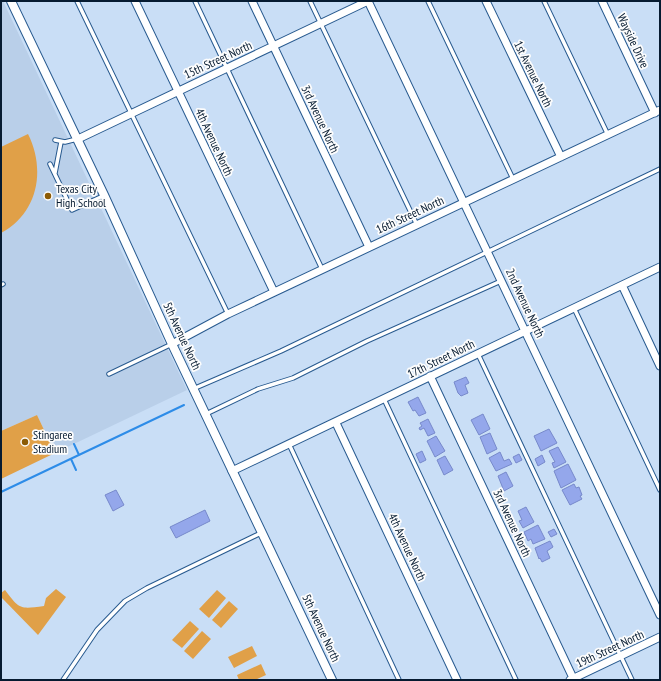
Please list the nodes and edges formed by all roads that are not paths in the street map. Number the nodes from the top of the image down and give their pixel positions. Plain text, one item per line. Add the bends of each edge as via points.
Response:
1 (11, 1) edge
2 (77, 1) edge
3 (135, 1) edge
4 (194, 1) edge
5 (252, 1) edge
6 (310, 1) edge
7 (368, 1) edge
8 (428, 1) edge
9 (486, 1) edge
10 (544, 1) edge
11 (602, 1) edge
12 (321, 23) junction
13 (273, 46) junction
14 (226, 68) junction
15 (178, 91) junction
16 (657, 112) edge
17 (131, 113) junction
18 (608, 135) junction
19 (78, 139) junction
20 (55, 140) dead end
21 (61, 142) junction
22 (561, 157) junction
23 (50, 164) dead end
24 (660, 169) edge
25 (55, 174) junction
26 (513, 179) junction
27 (104, 195) junction
28 (465, 202) junction
29 (417, 225) junction
30 (369, 247) junction
31 (488, 250) junction
32 (660, 267) edge
33 (322, 269) junction
34 (502, 281) junction
35 (622, 285) junction
36 (274, 292) junction
37 (574, 308) junction
38 (228, 314) junction
39 (526, 330) junction
40 (172, 344) junction
41 (478, 353) junction
42 (660, 366) edge
43 (109, 374) dead end
44 (430, 376) junction
45 (193, 389) junction
46 (384, 399) junction
47 (206, 415) junction
48 (336, 422) junction
49 (289, 443) junction
50 (232, 471) junction
51 (660, 490) edge
52 (261, 533) junction
53 (660, 615) edge
54 (660, 637) edge
55 (621, 656) junction
56 (572, 679) edge
57 (63, 680) edge
58 (332, 680) edge
59 (399, 680) edge
60 (457, 680) edge
61 (516, 680) edge
62 (632, 680) edge

1 - 19 street, 5th Avenue North
2 - 17 lane
3 - 15 street, 4th Avenue North
4 - 14 lane
5 - 13 street, 3rd Avenue North
6 - 12 lane
7 - 12 street, 15th Street North
7 - 28 street, 2nd Avenue North
8 - 26 lane
9 - 22 street, 1st Avenue North
10 - 18 lane
11 - 16 street, Wayside Drive
12 - 13 street, 15th Street North
12 - 29 lane
13 - 14 street, 15th Street North
13 - 30 street, 3rd Avenue North
14 - 15 street, 15th Street North
14 - 33 lane
15 - 17 street, 15th Street North
15 - 36 street, 4th Avenue North
16 - 18 street, 16th Street North
17 - 19 street, 15th Street North
17 - 38 lane
18 - 22 street, 16th Street North
19 - 21 lane
19 - 27 street, 5th Avenue North
20 - 21 lane
21 - 25 lane
22 - 26 street, 16th Street North
23 - 25 lane
24 - 31 lane
25 - 27 lane via 72,210
26 - 28 street, 16th Street North
27 - 40 street, 5th Avenue North
28 - 29 street, 16th Street North
28 - 31 street, 2nd Avenue North
29 - 30 street, 16th Street North
30 - 33 street, 16th Street North
31 - 34 street, 2nd Avenue North
31 - 45 lane via 281,351
32 - 35 street, 17th Street North
33 - 36 street, 16th Street North
34 - 39 street, 2nd Avenue North
34 - 47 lane via 367,341 293,378 258,389
35 - 37 street, 17th Street North
35 - 42 street
36 - 38 street, 16th Street North
37 - 39 street, 17th Street North
37 - 51 lane
38 - 40 street, 16th Street North
39 - 41 street, 17th Street North
39 - 53 street, 2nd Avenue North
40 - 43 lane
40 - 45 street, 5th Avenue North
41 - 44 street, 17th Street North
41 - 55 lane
44 - 46 street, 17th Street North
44 - 56 street, 3rd Avenue North
45 - 47 street, 5th Avenue North
46 - 48 street, 17th Street North
46 - 61 lane
47 - 50 street, 5th Avenue North
48 - 49 street, 17th Street North
48 - 60 street, 4th Avenue North
49 - 50 street, 17th Street North
49 - 59 lane
50 - 52 street, 5th Avenue North
52 - 57 lane via 147,588 126,602 97,630
52 - 58 street, 5th Avenue North
54 - 55 street, 19th Street North
55 - 56 street, 19th Street North
55 - 62 lane

